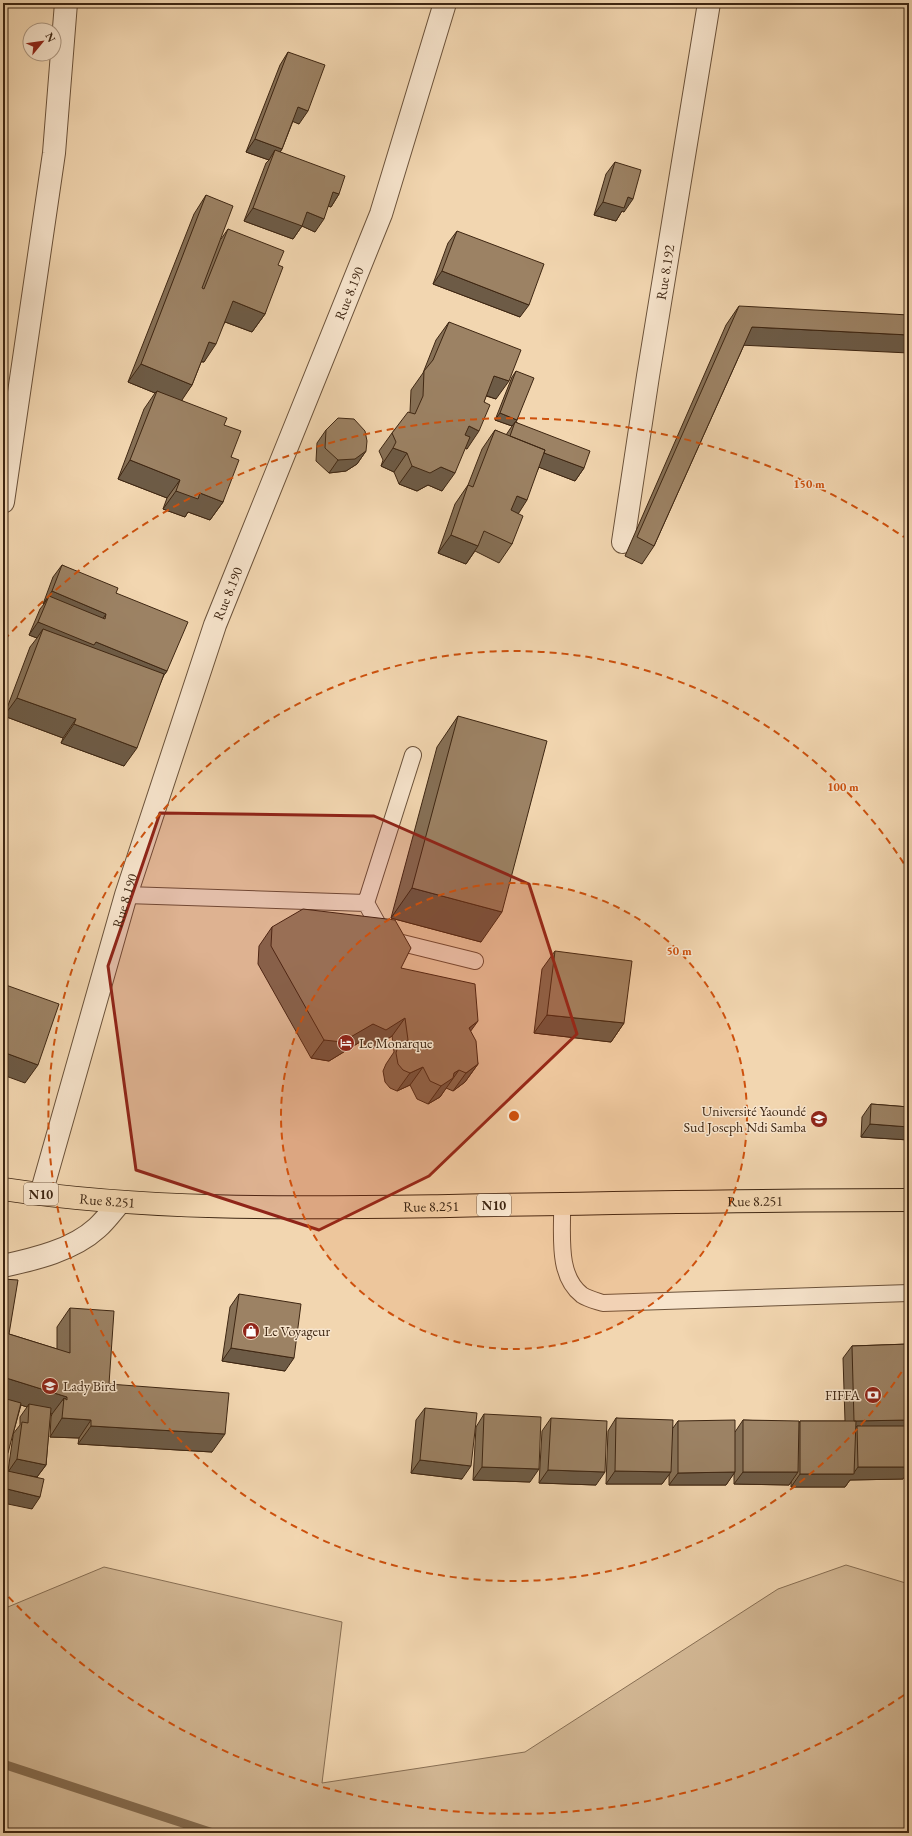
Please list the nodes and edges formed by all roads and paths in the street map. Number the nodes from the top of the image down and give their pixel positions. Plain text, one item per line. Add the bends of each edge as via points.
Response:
1 (66, 3) edge
2 (446, 3) edge
3 (709, 3) edge
4 (3, 502) edge
5 (623, 542) dead end
6 (412, 755) dead end
7 (126, 895) junction
8 (366, 903) junction
9 (475, 961) dead end
10 (3, 1189) edge
11 (41, 1194) junction
12 (909, 1200) edge
13 (120, 1202) junction
14 (562, 1204) junction
15 (3, 1266) edge
16 (909, 1294) edge

1 - 4 street via 54,153
2 - 7 street, Rue 8.190 via 381,214 215,625
3 - 5 street, Rue 8.192
6 - 8 lane
7 - 8 lane
7 - 11 street, Rue 8.190
8 - 9 lane via 386,939
10 - 11 highway, Rue 8.251 / N10
11 - 13 highway, Rue 8.251 / N10
12 - 14 highway, Rue 8.251 / N10
13 - 14 highway, Rue 8.251 / N10 via 213,1206 355,1207
13 - 15 street via 98,1227 81,1240 31,1260
14 - 16 lane via 564,1267 571,1283 583,1296 603,1303

